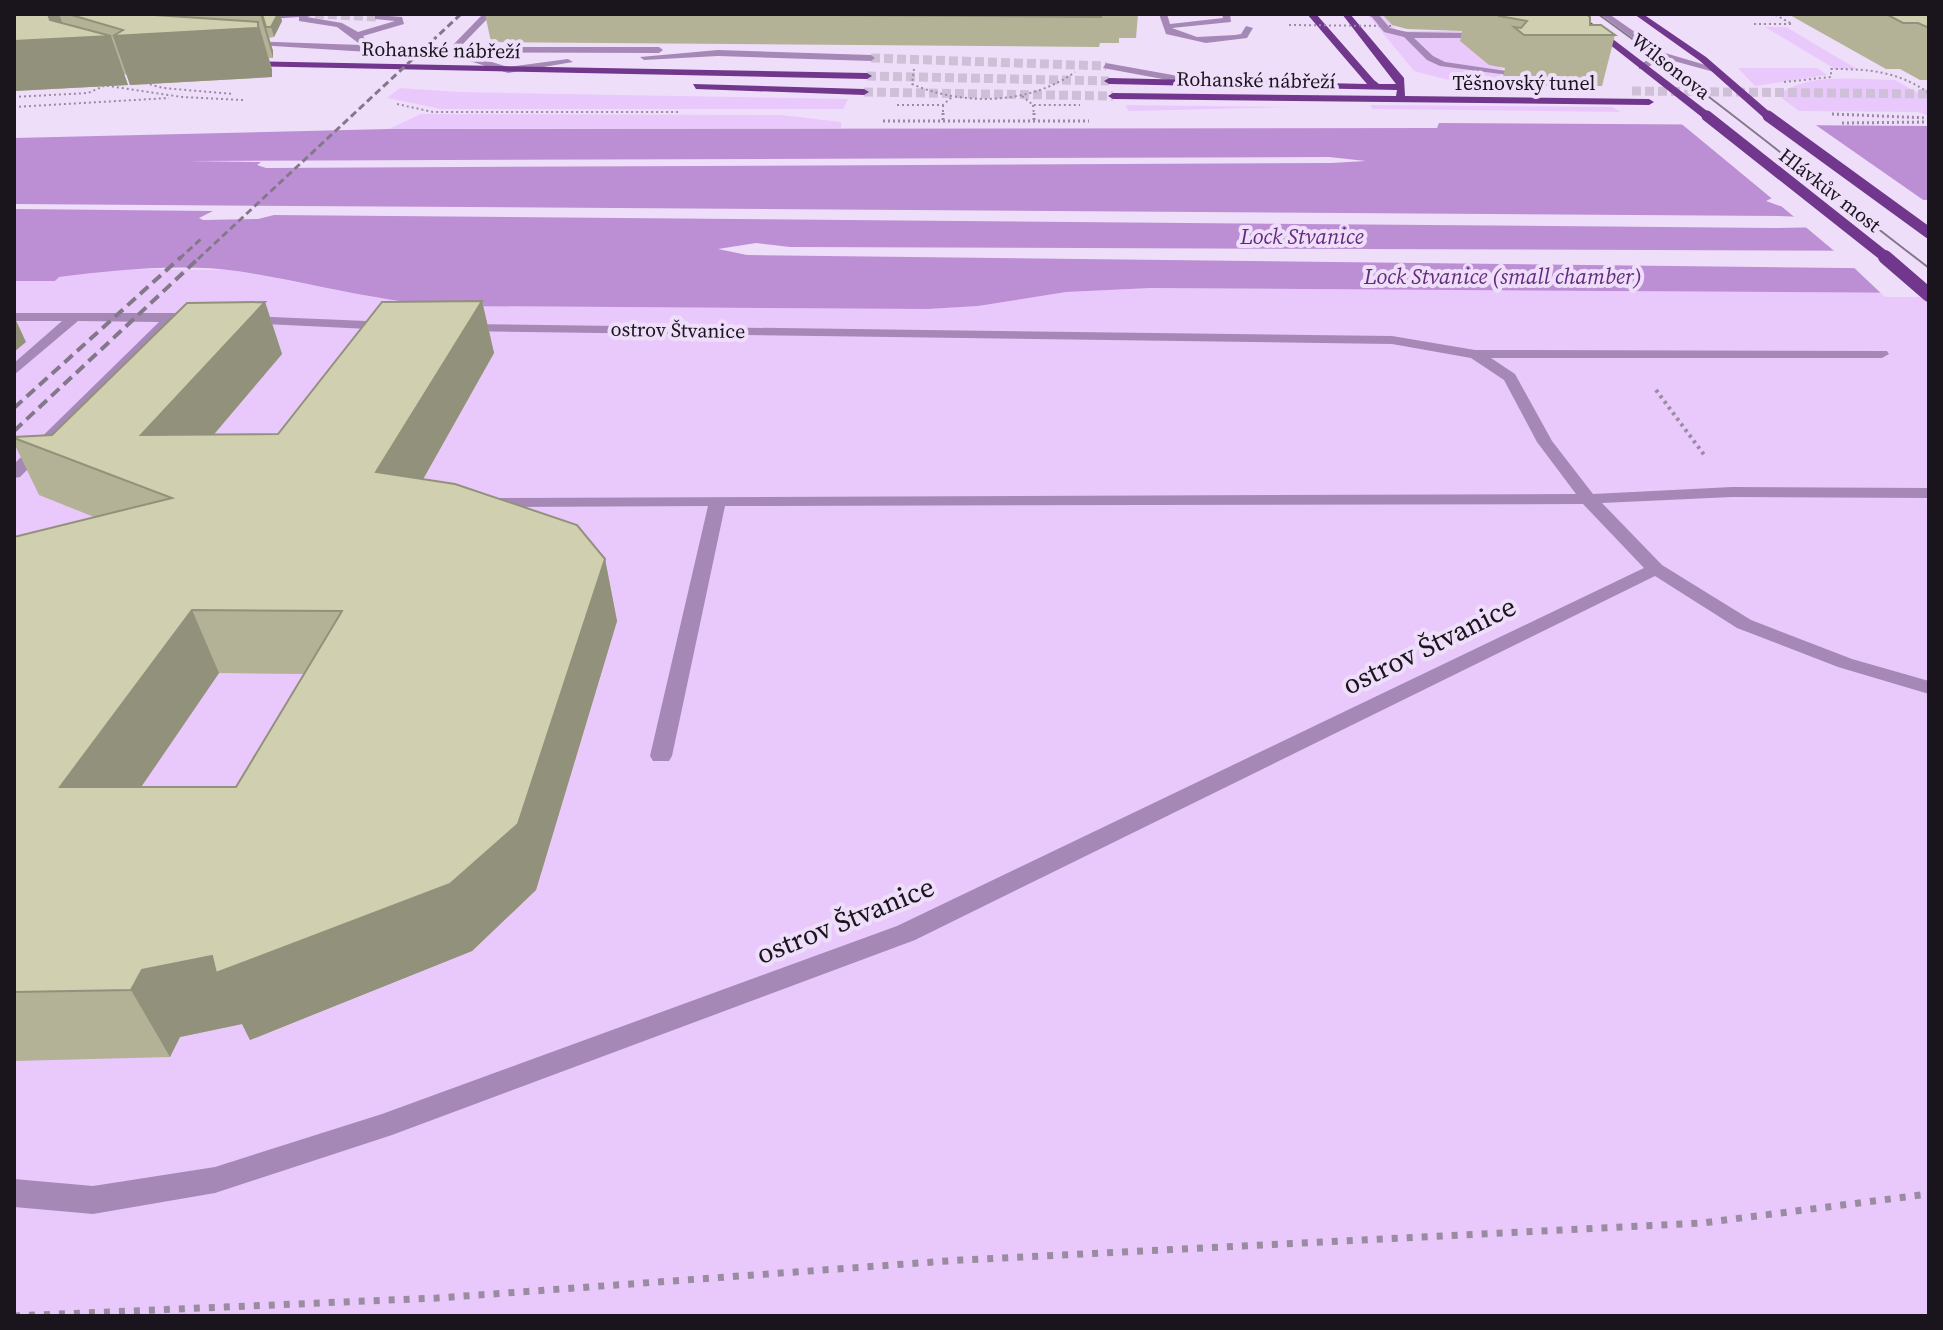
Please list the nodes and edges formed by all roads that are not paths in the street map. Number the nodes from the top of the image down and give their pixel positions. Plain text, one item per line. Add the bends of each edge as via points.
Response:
1 (315, 14) edge
2 (488, 14) edge
3 (1163, 14) edge
4 (1226, 14) edge
5 (1311, 14) edge
6 (1346, 14) edge
7 (1369, 14) edge
8 (1575, 14) edge
9 (1604, 14) edge
10 (1638, 14) edge
11 (266, 17) junction
12 (378, 17) dead end
13 (253, 20) junction
14 (1167, 27) junction
15 (1249, 28) dead end
16 (243, 30) edge
17 (1598, 32) junction
18 (357, 35) junction
19 (1407, 35) junction
20 (1465, 35) dead end
21 (235, 43) dead end
22 (1601, 46) dead end
23 (1342, 47) junction
24 (368, 49) junction
25 (453, 50) junction
26 (659, 50) dead end
27 (1662, 55) junction
28 (871, 58) tunnel mouth
29 (1337, 59) dead end
30 (224, 62) edge
31 (1106, 66) tunnel mouth
32 (1642, 67) junction
33 (1714, 69) junction
34 (508, 70) junction
35 (1508, 72) edge
36 (1328, 74) dead end
37 (867, 76) tunnel mouth
38 (1109, 81) tunnel mouth
39 (1195, 82) junction
40 (1304, 83) junction
41 (676, 86) dead end
42 (1375, 86) junction
43 (1402, 87) junction
44 (1632, 91) tunnel mouth
45 (864, 92) tunnel mouth
46 (1113, 96) tunnel mouth
47 (1400, 99) junction
48 (1649, 102) tunnel mouth
49 (1707, 116) joint
50 (1768, 116) joint
51 (1929, 233) edge
52 (1929, 295) edge
53 (14, 317) edge
54 (75, 317) junction
55 (172, 317) junction
56 (400, 327) edge
57 (447, 327) edge
58 (1475, 354) junction
59 (1882, 354) dead end
60 (14, 371) edge
61 (14, 473) edge
62 (1929, 493) edge
63 (1588, 499) junction
64 (718, 501) junction
65 (469, 502) edge
66 (1656, 569) junction
67 (1929, 688) edge
68 (661, 756) dead end
69 (14, 1193) edge

1 - 11 street
2 - 25 street
3 - 14 street
4 - 14 street via 1228,20
5 - 23 main road
6 - 43 main road
7 - 19 street via 1387,30
8 - 17 main road, Wilsonova
9 - 27 street
10 - 33 main road, Wilsonova
11 - 13 street
11 - 18 street via 341,23
12 - 18 street via 401,22
13 - 16 street
13 - 24 street via 317,27
14 - 15 street via 1176,35 1216,40 1244,36
17 - 22 street
17 - 32 main road, Wilsonova
18 - 24 street
19 - 20 street
19 - 35 street via 1443,64
21 - 24 street
23 - 29 main road
23 - 42 main road
24 - 25 street
25 - 26 street
25 - 34 street
27 - 32 street
27 - 33 street
28 - 34 street via 718,53
30 - 34 main road, Rohanské nábřeží
31 - 39 street, Rohanské nábřeží
32 - 49 main road, Wilsonova
33 - 50 main road, Wilsonova
34 - 37 main road, Rohanské nábřeží
36 - 40 main road
38 - 39 main road, Rohanské nábřeží
39 - 40 main road, Rohanské nábřeží
40 - 42 main road, Rohanské nábřeží
41 - 45 main road
42 - 43 main road, Rohanské nábřeží
42 - 47 main road
43 - 44 main road, Těšnovský tunel
43 - 47 main road
46 - 47 main road, Rohanské nábřeží
47 - 48 main road, Těšnovský tunel
49 - 52 main road, Hlávkův most, bridge
50 - 51 main road, Hlávkův most, bridge
53 - 54 street
54 - 55 street
54 - 60 street
55 - 56 street
55 - 61 street
57 - 58 street, ostrov Štvanice via 1392,340
58 - 59 street
58 - 63 street, ostrov Štvanice via 1510,377 1545,442
62 - 63 street via 1732,492
63 - 64 street
63 - 66 street, ostrov Štvanice
64 - 65 street
64 - 68 street
66 - 67 street, ostrov Štvanice via 1744,624
66 - 69 street, ostrov Štvanice via 906,933 382,1126 215,1180 93,1200

